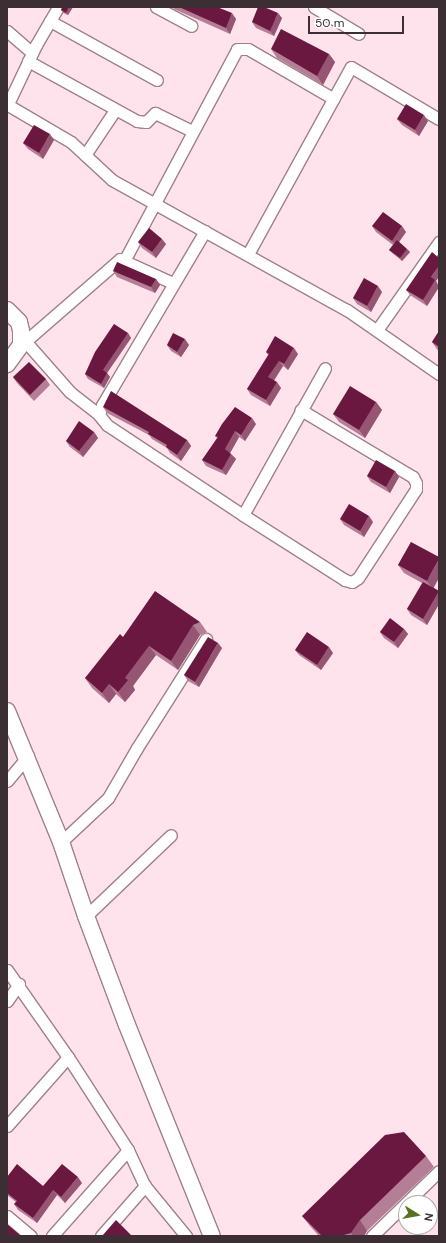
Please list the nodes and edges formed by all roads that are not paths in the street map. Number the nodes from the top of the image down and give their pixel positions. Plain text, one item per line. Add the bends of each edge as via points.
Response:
1 (58, 7) edge
2 (156, 7) edge
3 (314, 7) edge
4 (50, 21) junction
5 (191, 26) dead end
6 (7, 31) edge
7 (359, 34) dead end
8 (30, 57) junction
9 (157, 80) dead end
10 (334, 98) junction
11 (8, 106) edge
12 (114, 110) junction
13 (439, 119) edge
14 (192, 131) junction
15 (85, 155) junction
16 (154, 203) junction
17 (205, 231) junction
18 (439, 242) edge
19 (248, 254) junction
20 (124, 261) junction
21 (173, 283) junction
22 (7, 310) edge
23 (377, 330) junction
24 (23, 343) junction
25 (7, 364) edge
26 (325, 368) dead end
27 (439, 374) edge
28 (301, 410) junction
29 (99, 415) junction
30 (243, 515) junction
31 (206, 639) edge
32 (7, 711) edge
33 (28, 756) junction
34 (7, 781) edge
35 (171, 835) dead end
36 (61, 842) junction
37 (86, 916) junction
38 (7, 970) edge
39 (19, 984) junction
40 (7, 1001) edge
41 (68, 1057) junction
42 (7, 1126) edge
43 (128, 1150) junction
44 (439, 1171) edge
45 (145, 1186) junction
46 (414, 1195) edge
47 (398, 1211) edge
48 (7, 1216) edge
49 (31, 1236) edge
50 (52, 1236) edge
51 (101, 1236) edge
52 (186, 1236) edge
53 (212, 1236) edge
54 (372, 1236) edge

1 - 4 street
2 - 5 street
3 - 7 street
4 - 8 street
4 - 9 street
6 - 8 street
8 - 11 street
8 - 12 street
10 - 13 street via 351,67
10 - 14 street via 242,48 232,55
10 - 19 street
11 - 15 street via 71,142
12 - 14 street via 142,123 151,114 159,114
12 - 15 street
14 - 16 street
15 - 16 street via 112,180
16 - 17 street
16 - 20 street
17 - 19 street
17 - 21 street
18 - 23 street
19 - 23 street via 347,310
20 - 21 street
20 - 24 street via 120,259
21 - 29 street via 102,405
22 - 24 main road via 19,322
23 - 27 street
24 - 25 main road
24 - 29 street via 70,392
26 - 28 street
28 - 30 street
28 - 30 street via 414,477 416,489 358,578 352,582
29 - 30 street via 107,425
31 - 36 street via 108,798
32 - 33 main road
33 - 34 street
33 - 36 main road
35 - 37 street
36 - 37 main road
37 - 53 main road
38 - 39 street
39 - 40 street
39 - 41 street
41 - 42 street
41 - 43 street
43 - 45 street
43 - 50 street
44 - 46 street
45 - 51 street
45 - 52 street
47 - 54 street
48 - 49 street

